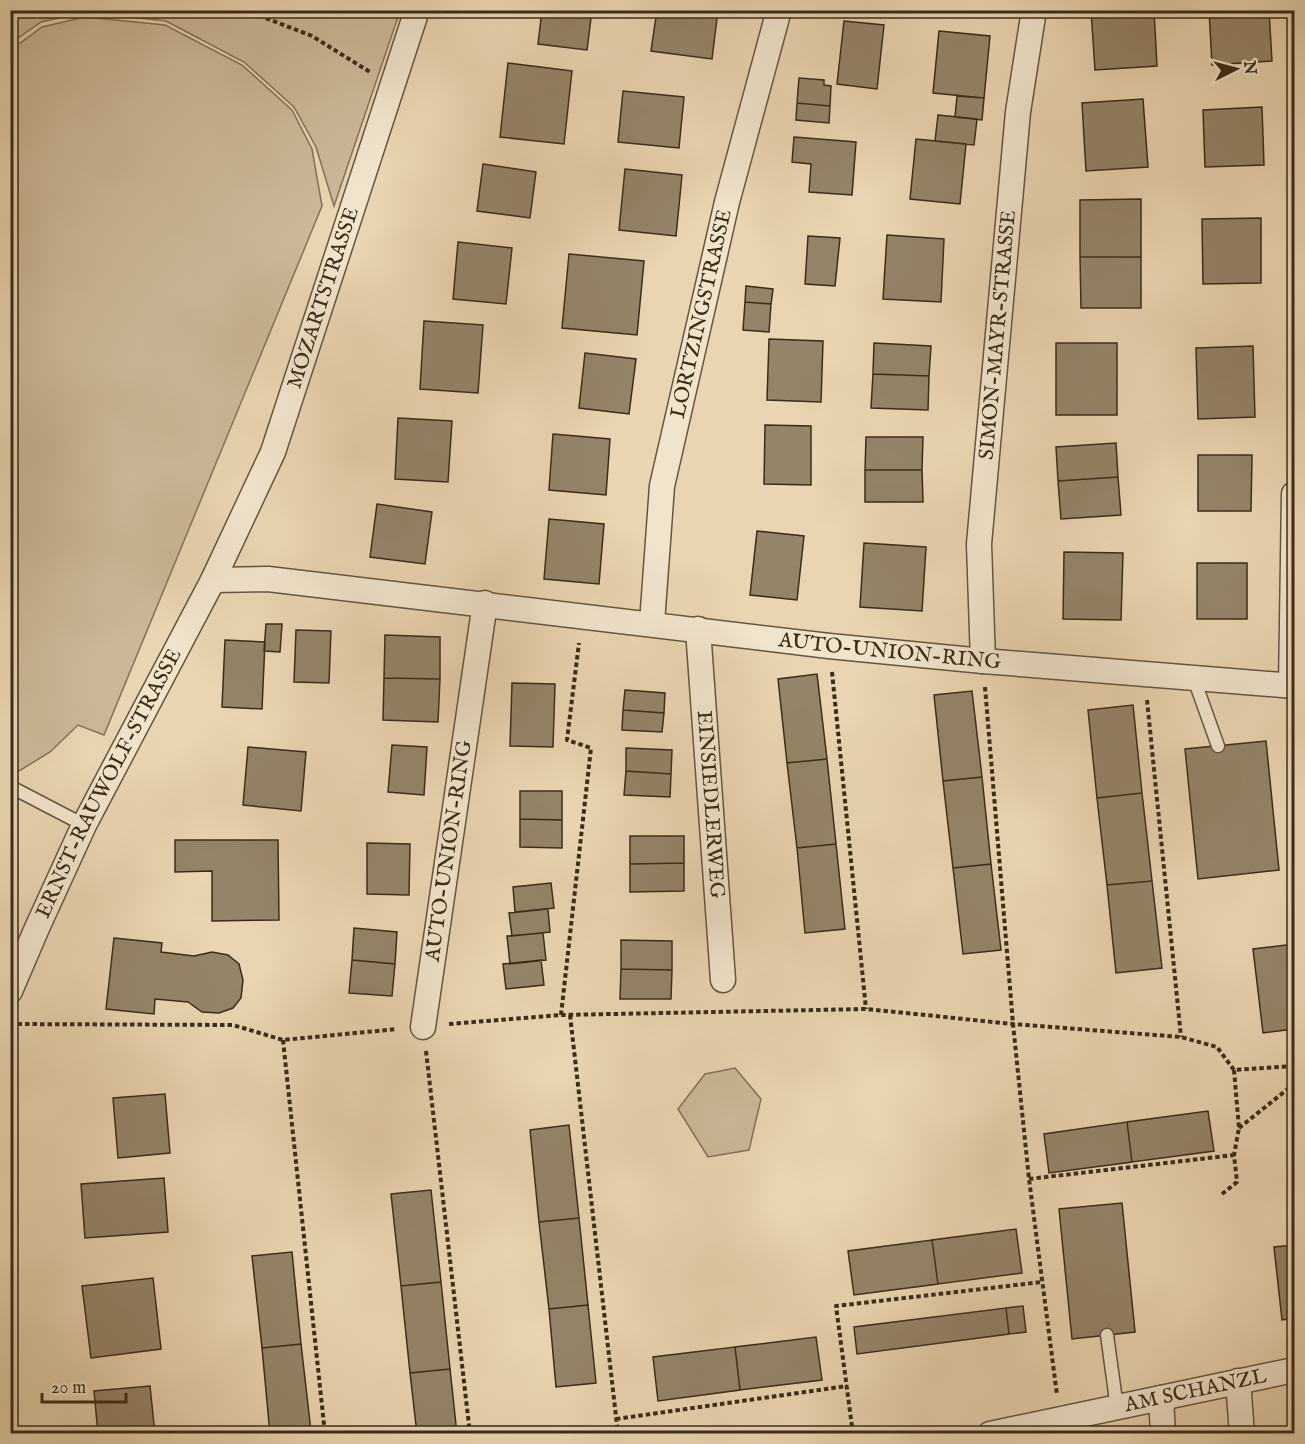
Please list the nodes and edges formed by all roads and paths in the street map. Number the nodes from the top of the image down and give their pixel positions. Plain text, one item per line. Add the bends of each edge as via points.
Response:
1 (245, 10) edge
2 (417, 10) edge
3 (779, 10) edge
4 (1034, 10) edge
5 (394, 86) junction
6 (1294, 494) edge
7 (213, 580) junction
8 (485, 603) junction
9 (582, 615) junction
10 (652, 624) junction
11 (698, 629) junction
12 (829, 646) junction
13 (984, 661) junction
14 (1144, 675) junction
15 (1194, 679) junction
16 (1293, 686) edge
17 (1218, 746) dead end
18 (11, 776) edge
19 (84, 825) junction
20 (723, 980) dead end
21 (10, 991) edge
22 (866, 1009) junction
23 (561, 1015) junction
24 (570, 1015) junction
25 (10, 1024) edge
26 (1013, 1024) junction
27 (423, 1027) junction
28 (1181, 1037) junction
29 (283, 1040) junction
30 (1294, 1065) edge
31 (1234, 1070) junction
32 (1294, 1084) edge
33 (1239, 1128) junction
34 (1234, 1155) junction
35 (1029, 1179) junction
36 (1222, 1194) dead end
37 (1042, 1282) junction
38 (1107, 1335) dead end
39 (1294, 1370) edge
40 (1239, 1382) junction
41 (848, 1386) junction
42 (1161, 1398) junction
43 (1117, 1408) junction
44 (616, 1419) junction
45 (1061, 1420) junction
46 (325, 1434) edge
47 (470, 1434) edge
48 (618, 1434) edge
49 (853, 1434) edge
50 (990, 1434) edge
51 (1163, 1434) edge
52 (1242, 1434) edge

1 - 5 path via 312,36
2 - 5 street, MOZARTSTRASSE
3 - 10 street, LORTZINGSTRASSE via 727,202 662,486
4 - 13 street, SIMON-MAYR-STRASSE via 1018,112 979,544
5 - 7 street, MOZARTSTRASSE via 273,452
6 - 16 street
7 - 8 street, AUTO-UNION-RING via 268,579
7 - 19 street, ERNST-RAUWOLF-STRASSE
8 - 9 street, AUTO-UNION-RING
8 - 27 street, AUTO-UNION-RING
9 - 10 street, AUTO-UNION-RING
9 - 23 path via 567,740 591,748
10 - 11 street, AUTO-UNION-RING
11 - 12 street, AUTO-UNION-RING
11 - 20 street, EINSIEDLERWEG
12 - 13 street, AUTO-UNION-RING
12 - 22 path
13 - 14 street, AUTO-UNION-RING
13 - 26 path
14 - 15 street, AUTO-UNION-RING
14 - 28 path
15 - 16 street, AUTO-UNION-RING
15 - 17 lane
18 - 19 lane via 11,788
19 - 21 street, ERNST-RAUWOLF-STRASSE
22 - 24 path
22 - 26 path
23 - 24 path
23 - 27 path
24 - 44 path
25 - 29 path via 233,1025
26 - 28 path
26 - 35 path
27 - 29 path
27 - 47 path
28 - 31 path via 1217,1047
29 - 46 path
30 - 31 path
31 - 33 path
32 - 33 path
33 - 34 path
34 - 35 path
34 - 36 path via 1237,1182
35 - 37 path
37 - 41 path via 836,1306
37 - 45 path
38 - 43 lane
39 - 40 street, AM SCHANZL
40 - 42 street, AM SCHANZL
40 - 52 street
41 - 44 path
41 - 49 path
42 - 43 street, AM SCHANZL
42 - 51 street
43 - 45 street, AM SCHANZL
44 - 48 path
45 - 50 street, AM SCHANZL

